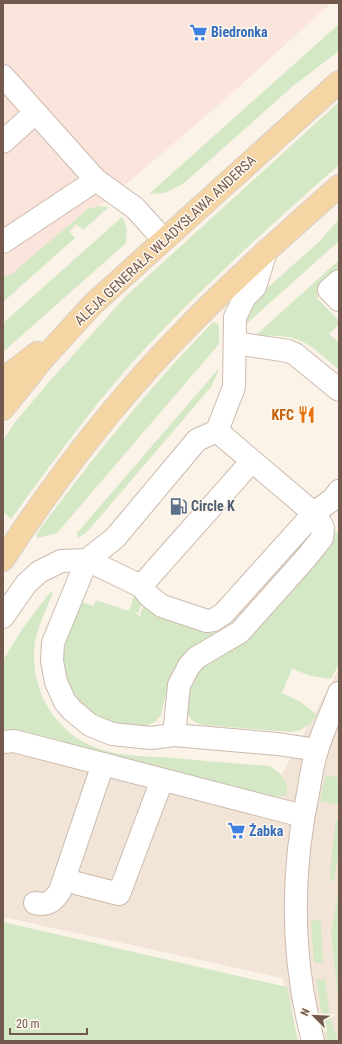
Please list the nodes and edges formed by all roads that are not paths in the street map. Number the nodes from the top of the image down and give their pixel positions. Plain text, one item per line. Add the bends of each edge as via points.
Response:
1 (3, 76) edge
2 (339, 82) edge
3 (35, 113) junction
4 (3, 142) edge
5 (96, 180) junction
6 (339, 186) edge
7 (163, 239) junction
8 (3, 242) edge
9 (266, 251) junction
10 (339, 281) edge
11 (339, 300) edge
12 (77, 321) junction
13 (235, 343) junction
14 (3, 379) edge
15 (339, 390) edge
16 (3, 410) edge
17 (217, 430) junction
18 (252, 461) junction
19 (339, 492) edge
20 (314, 513) junction
21 (4, 558) edge
22 (87, 560) junction
23 (141, 586) junction
24 (3, 617) edge
25 (339, 693) edge
26 (174, 735) junction
27 (3, 742) edge
28 (317, 750) junction
29 (103, 764) junction
30 (162, 780) junction
31 (303, 816) junction
32 (76, 883) dead end
33 (35, 903) dead end
34 (313, 1041) edge

1 - 3 street
2 - 7 main road, ALEJA GENERAŁA WŁADYSŁAWA ANDERSA
3 - 4 street
3 - 5 street
5 - 7 street via 136,208
5 - 8 street
6 - 9 main road
7 - 12 main road, ALEJA GENERAŁA WŁADYSŁAWA ANDERSA
9 - 13 street via 255,287 245,297 236,317
9 - 21 main road via 181,334 128,393 58,480
10 - 11 street via 329,290
12 - 14 main road
12 - 16 main road, ALEJA GENERAŁA WŁADYSŁAWA ANDERSA
13 - 15 street via 288,351 302,358
13 - 17 street via 234,387
17 - 18 street
17 - 22 street via 197,440 115,538
18 - 20 street
18 - 23 street
19 - 20 street
20 - 23 street via 224,613 214,620 208,621 162,606
20 - 26 street via 322,523 322,538 306,558 240,632 196,658 189,666 179,686
22 - 23 street
22 - 24 street via 61,561 39,572 26,584
22 - 26 street via 53,643 54,671 60,692 65,702 80,718 104,731 151,738
25 - 28 street
26 - 28 street
27 - 29 street via 14,741
28 - 31 street
29 - 30 street
29 - 33 street via 60,891 49,904
30 - 31 street
30 - 32 street via 119,894
31 - 34 street via 297,862 296,918 300,974

